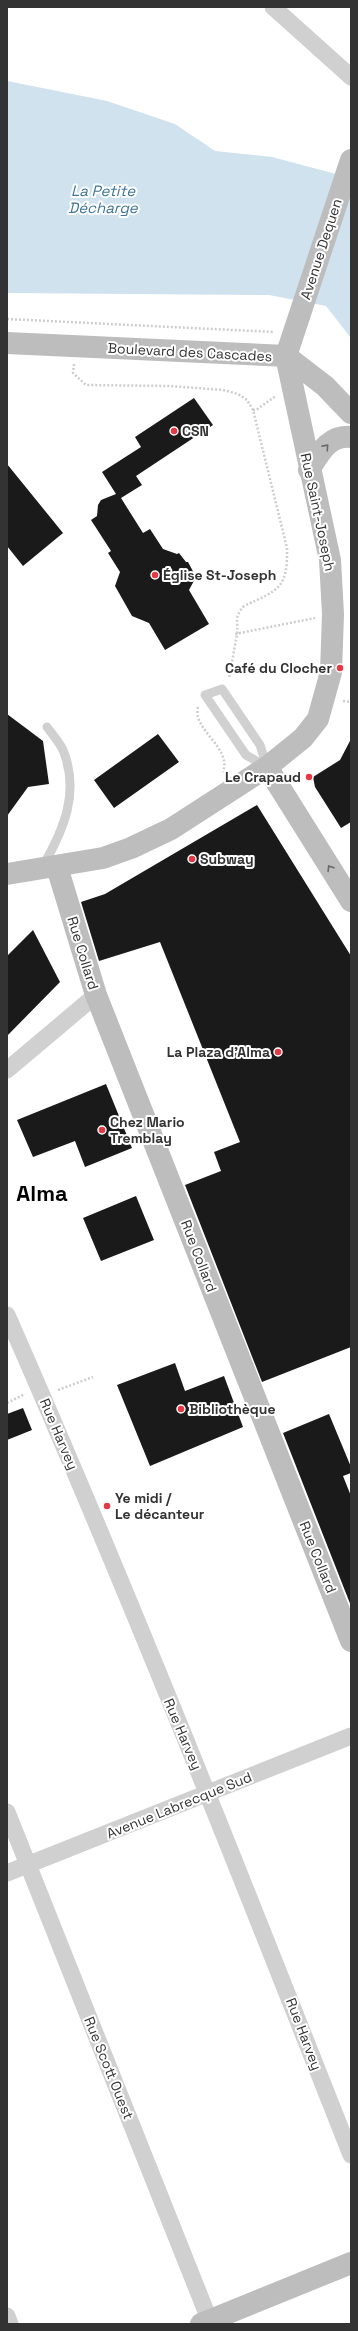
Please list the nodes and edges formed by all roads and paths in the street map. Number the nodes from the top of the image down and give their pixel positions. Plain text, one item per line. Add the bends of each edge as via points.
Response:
1 (273, 7) edge
2 (351, 77) edge
3 (350, 163) edge
4 (7, 319) edge
5 (80, 322) junction
6 (293, 333) junction
7 (7, 343) edge
8 (77, 346) junction
9 (286, 356) junction
10 (292, 392) junction
11 (253, 410) junction
12 (351, 413) edge
13 (351, 437) edge
14 (309, 470) junction
15 (333, 614) junction
16 (236, 634) junction
17 (222, 689) junction
18 (207, 698) junction
19 (46, 727) dead end
20 (267, 767) junction
21 (222, 774) dead end
22 (49, 868) junction
23 (7, 874) edge
24 (351, 900) edge
25 (96, 995) junction
26 (7, 1070) edge
27 (8, 1322) edge
28 (93, 1377) dead end
29 (59, 1390) dead end
30 (351, 1641) edge
31 (351, 1736) edge
32 (208, 1794) junction
33 (7, 1812) edge
34 (27, 1865) junction
35 (7, 1873) edge
36 (351, 2155) edge
37 (351, 2263) edge
38 (7, 2316) edge
39 (208, 2323) edge
40 (10, 2324) edge

1 - 2 street
3 - 6 street, Avenue Dequen
4 - 5 path
5 - 6 path
5 - 8 path
6 - 9 street, Rue Saint-Joseph
7 - 8 street, Boulevard des Cascades
8 - 9 street, Boulevard des Cascades
8 - 11 path via 73,373 86,385 170,386 223,390 242,397
9 - 10 street, Rue Saint-Joseph
9 - 12 street, Boulevard des Cascades via 325,386
10 - 11 path via 279,394
10 - 14 street, Rue Saint-Joseph
11 - 16 path via 288,561 280,588 239,611 235,623
14 -> 13 street via 326,444 341,436
14 - 15 street, Rue Saint-Joseph via 330,560
15 - 16 path
15 - 20 street, Rue Saint-Joseph via 331,672 318,719 303,738
16 - 17 path via 228,679
17 - 18 lane via 205,695
17 - 20 lane via 260,744
18 - 20 lane via 246,755
18 - 21 path via 198,706 198,718 222,754
19 - 22 lane via 62,748 68,767 70,789 68,814
20 - 22 street, Rue Saint-Joseph via 164,832 103,858
24 -> 20 street
22 - 23 street, Rue Saint-Joseph
22 - 25 street, Rue Collard
25 - 26 street
25 - 30 street, Rue Collard
27 - 32 street, Rue Harvey via 43,1396
28 - 29 path
31 - 32 street, Avenue Labrecque Sud
32 - 34 street, Avenue Labrecque Sud
32 - 36 street, Rue Harvey
33 - 34 street, Rue Scott Ouest
34 - 35 street, Avenue Labrecque Sud
34 - 39 street, Rue Scott Ouest
37 - 39 street
38 - 40 street

